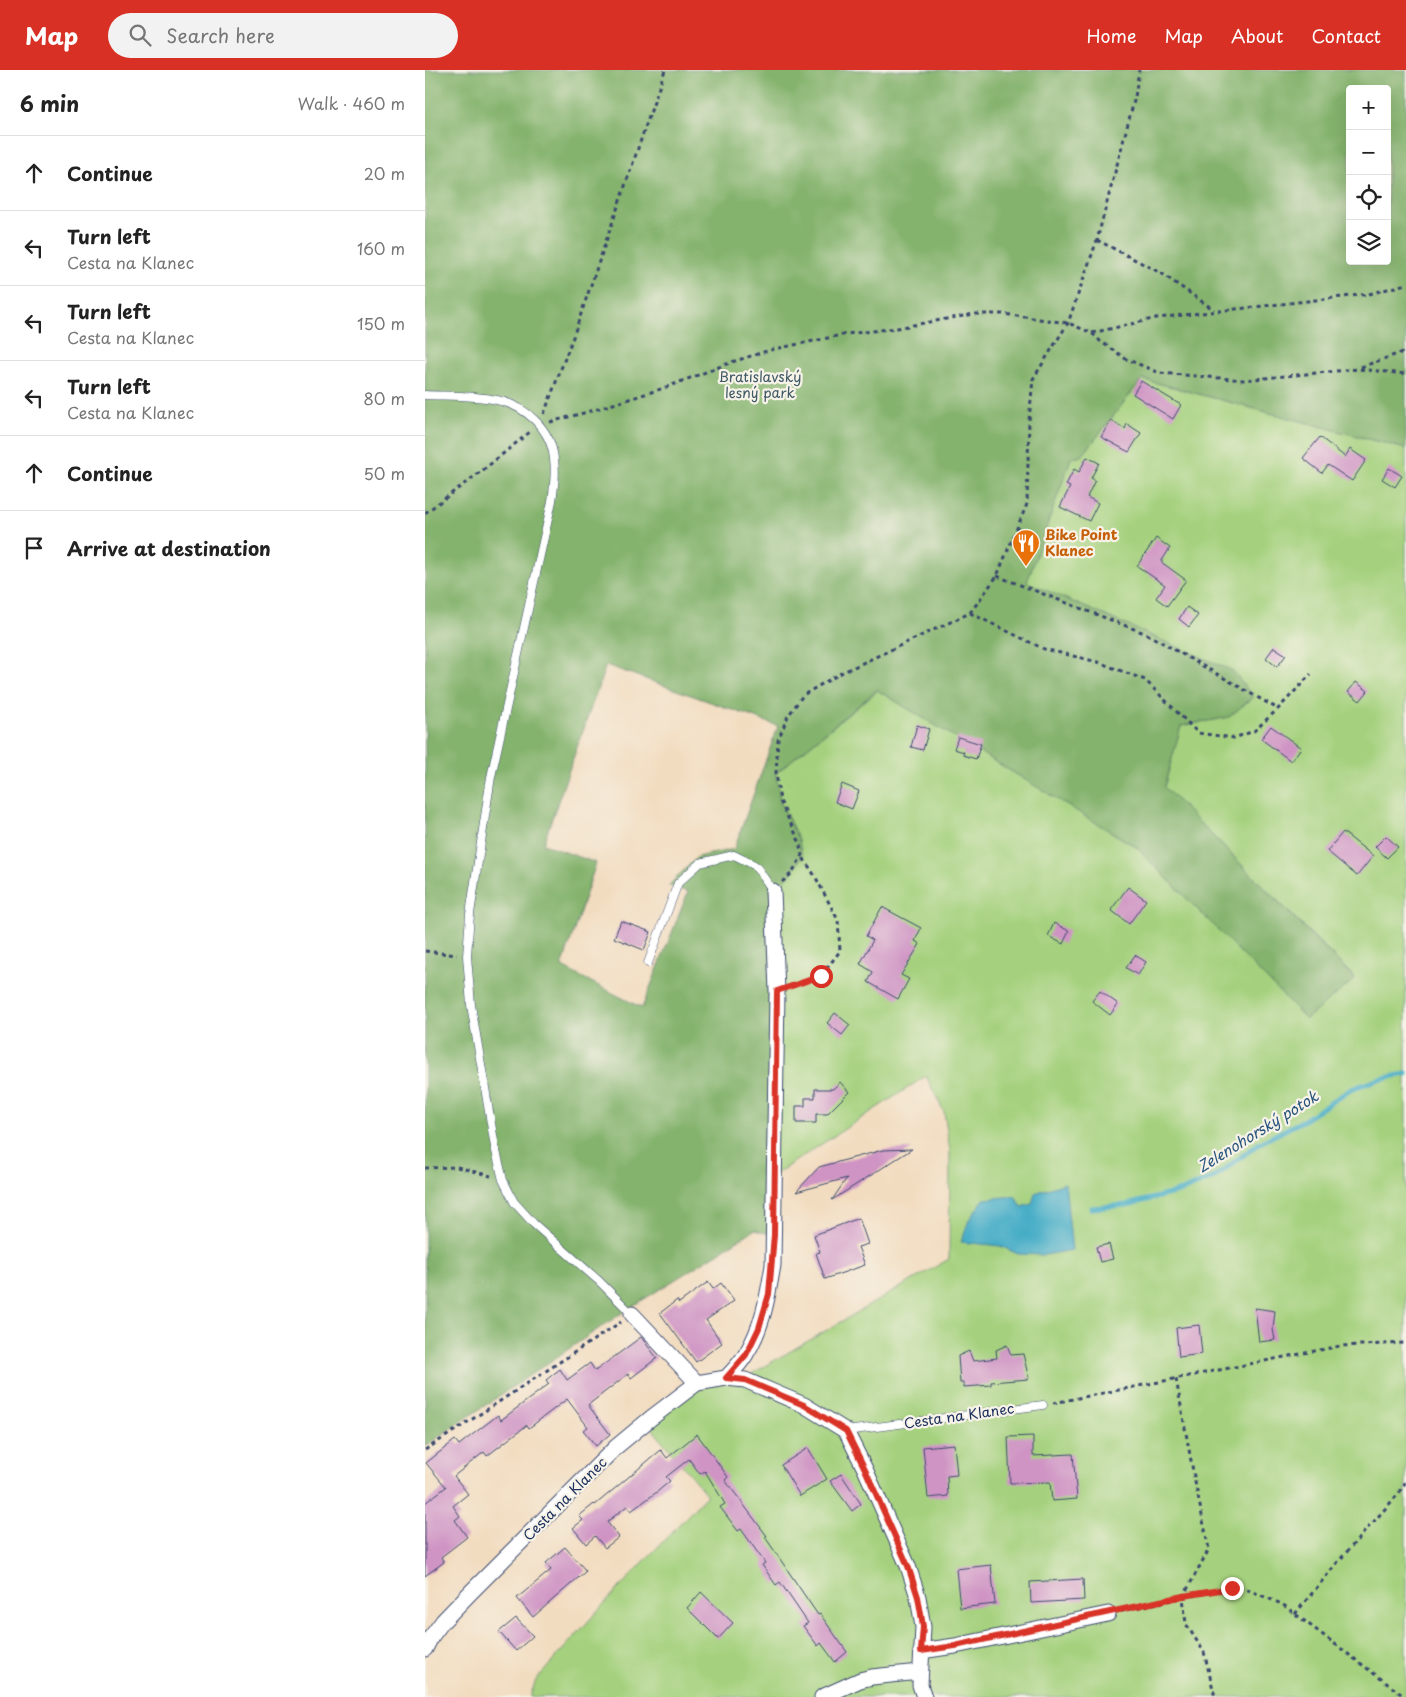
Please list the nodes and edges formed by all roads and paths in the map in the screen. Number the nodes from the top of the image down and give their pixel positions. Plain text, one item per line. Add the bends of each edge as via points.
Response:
1 (665, 70) edge
2 (1139, 70) edge
3 (1097, 240) junction
4 (1406, 284) edge
5 (1215, 310) junction
6 (1069, 323) junction
7 (1092, 333) junction
8 (1406, 351) edge
9 (1358, 369) junction
10 (1406, 374) edge
11 (425, 394) edge
12 (540, 424) junction
13 (425, 513) edge
14 (997, 576) junction
15 (970, 613) junction
16 (1311, 674) dead end
17 (1278, 709) junction
18 (802, 856) junction
19 (773, 891) junction
20 (425, 951) edge
21 (467, 956) junction
22 (648, 962) dead end
23 (777, 991) junction
24 (425, 1168) edge
25 (503, 1180) junction
26 (632, 1314) junction
27 (1406, 1343) edge
28 (1406, 1348) edge
29 (726, 1378) junction
30 (1176, 1378) junction
31 (697, 1383) junction
32 (1043, 1405) joint
33 (846, 1431) junction
34 (425, 1450) edge
35 (1406, 1481) edge
36 (1183, 1596) junction
37 (1108, 1614) joint
38 (1295, 1614) junction
39 (425, 1649) edge
40 (921, 1651) junction
41 (919, 1672) junction
42 (822, 1697) edge
43 (924, 1697) edge
44 (1215, 1697) edge
45 (1405, 1697) edge

1 - 12 path
2 - 3 path via 1135,97
3 - 5 path via 1161,273
3 - 6 path
4 - 5 path via 1369,294
5 - 7 path via 1157,318
6 - 7 path
6 - 12 path via 1003,314 974,314 847,334 770,350 664,388
6 - 14 path via 1033,379 1027,504
7 - 9 path via 1127,359 1160,373 1243,380
8 - 9 path
9 - 10 path
11 - 12 lane via 498,400 528,412
12 - 13 path
12 - 21 lane via 554,457 555,476 545,536 491,777 470,914
14 - 15 path
14 - 17 path via 1147,634
15 - 17 path via 1044,649 1098,662 1145,680 1198,733 1234,738 1254,731
15 - 18 path via 841,673 803,695 788,716 778,740 776,772 780,801 799,841
16 - 17 path
18 - 19 path via 791,874
18 - 23 path via 839,920 840,951 821,976
19 - 22 lane via 757,866 735,855 700,863 678,883
19 - 23 street
20 - 21 path
21 - 25 lane via 471,1005
23 - 29 street via 774,1235 769,1294 759,1328 746,1355
24 - 25 path via 457,1167
25 - 26 lane via 514,1202 534,1224
26 - 31 street
26 - 34 path
27 - 28 path
27 - 30 path via 1340,1346
29 - 31 street, Cesta na Klanec
29 - 33 street, Cesta na Klanec via 745,1380 804,1405
30 - 32 path
30 - 36 path via 1209,1549
31 - 39 street, Cesta na Klanec via 603,1460 463,1600 431,1637
32 - 33 lane, Cesta na Klanec
33 - 40 street via 908,1566 923,1627
35 - 38 path
36 - 37 path
36 - 38 path via 1243,1588 1282,1604
36 - 44 path via 1186,1624 1204,1652
37 - 40 street
38 - 45 path
40 - 41 street
41 - 42 street via 866,1678
41 - 43 street

